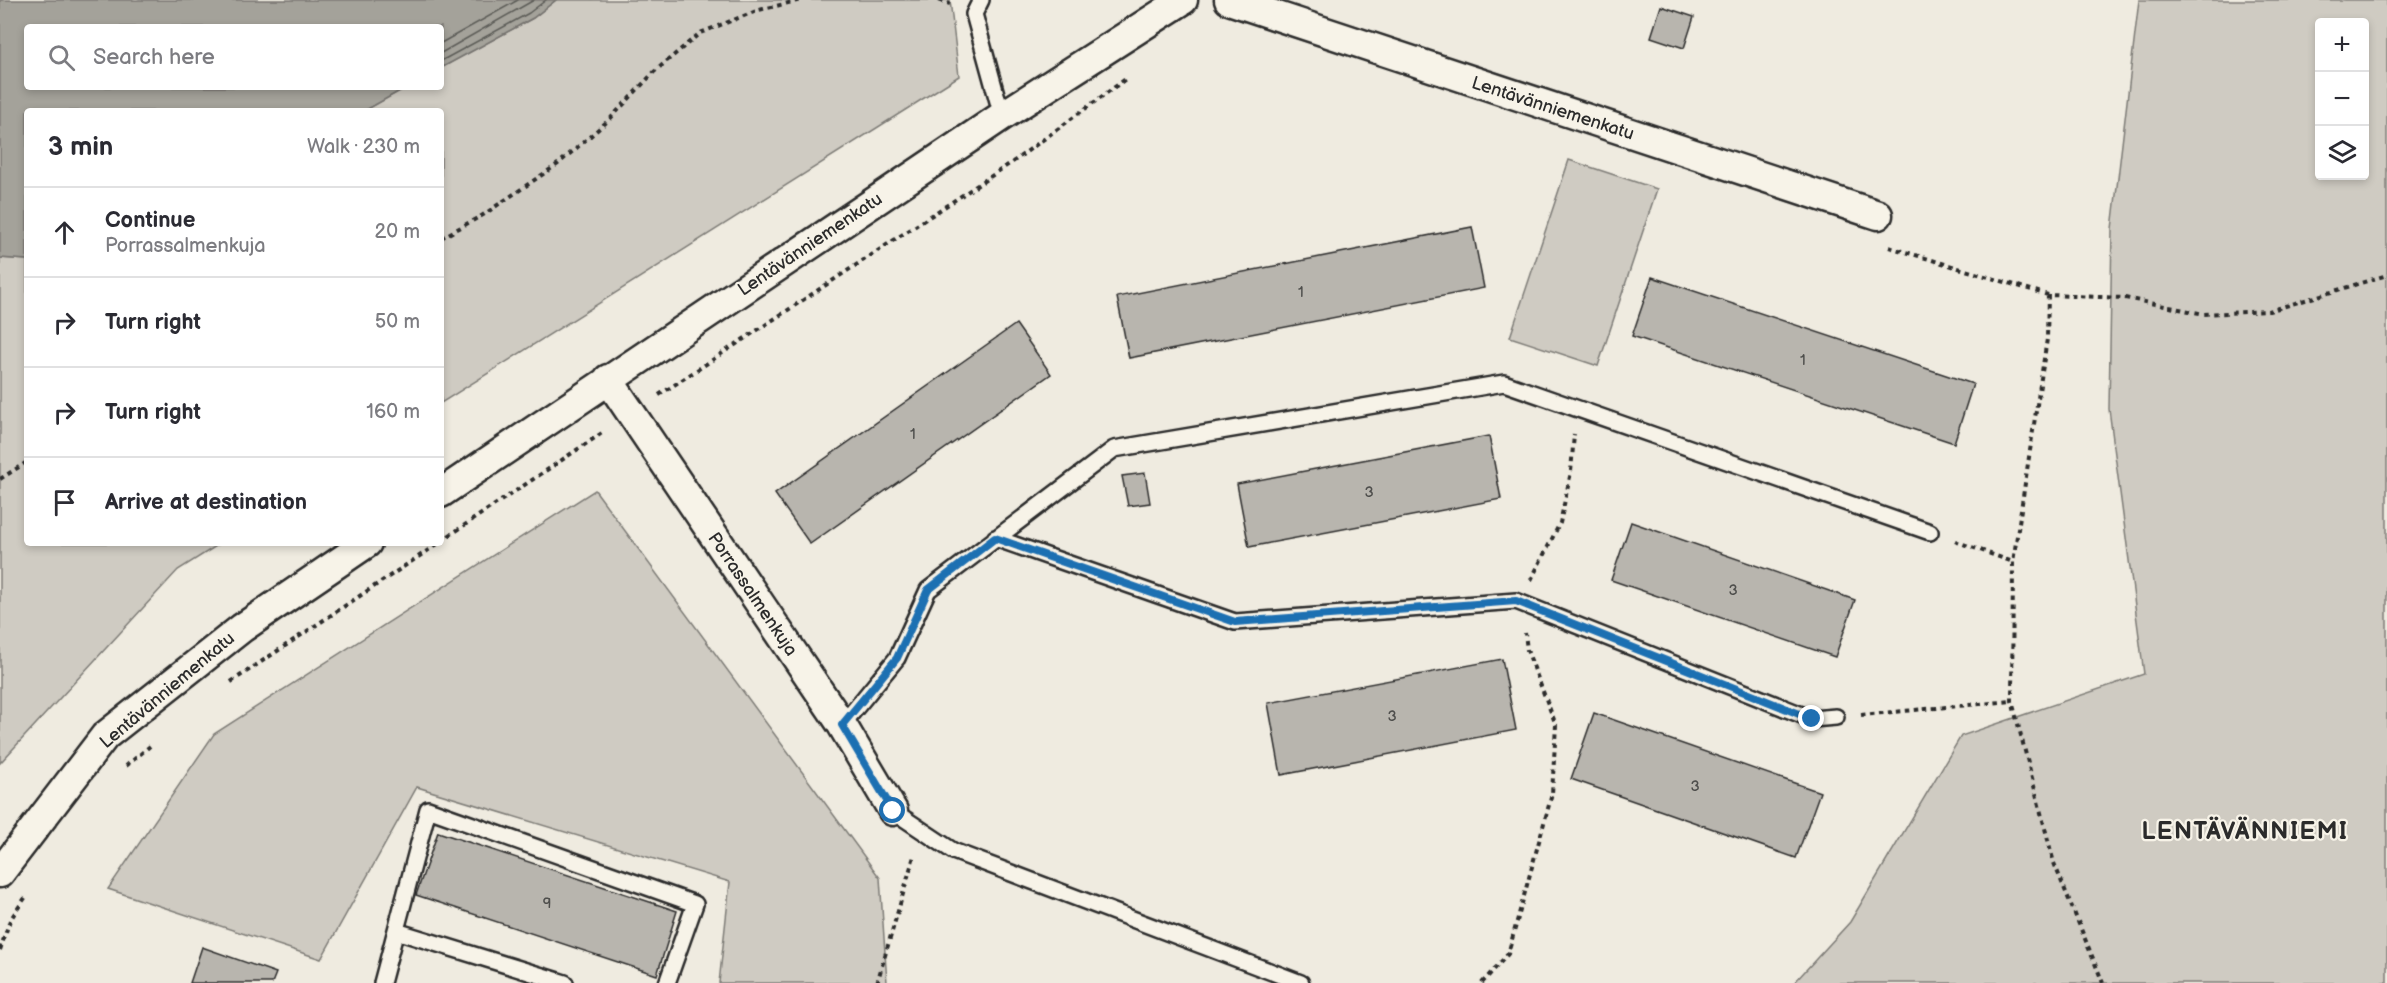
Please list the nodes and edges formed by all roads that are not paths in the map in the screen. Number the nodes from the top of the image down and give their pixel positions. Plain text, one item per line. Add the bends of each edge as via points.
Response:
1 (981, 0) edge
2 (1242, 2) edge
3 (1168, 3) edge
4 (1002, 116) junction
5 (1878, 215) dead end
6 (608, 379) junction
7 (444, 491) edge
8 (1930, 532) road end
9 (995, 538) junction
10 (363, 546) edge
11 (1836, 717) road end
12 (842, 725) junction
13 (893, 811) joint
14 (0, 873) edge
15 (396, 931) junction
16 (382, 983) edge
17 (565, 983) edge
18 (668, 983) edge
19 (1301, 983) edge

1 - 4 lane via 974,14
2 - 5 street, Lentävänniemenkatu
3 - 4 street, Lentävänniemenkatu
4 - 6 street, Lentävänniemenkatu
6 - 7 street, Lentävänniemenkatu
6 - 12 street, Porrassalmenkuja
8 - 9 lane via 1504,383 1114,449
9 - 11 lane via 1235,622 1516,601 1812,719
9 - 12 lane via 928,590 897,658
10 - 14 street, Lentävänniemenkatu via 242,628 105,736
12 - 13 street, Porrassalmenkuja
13 - 19 lane via 953,851
15 - 16 lane
15 - 17 lane
15 - 18 lane via 428,809 694,904

